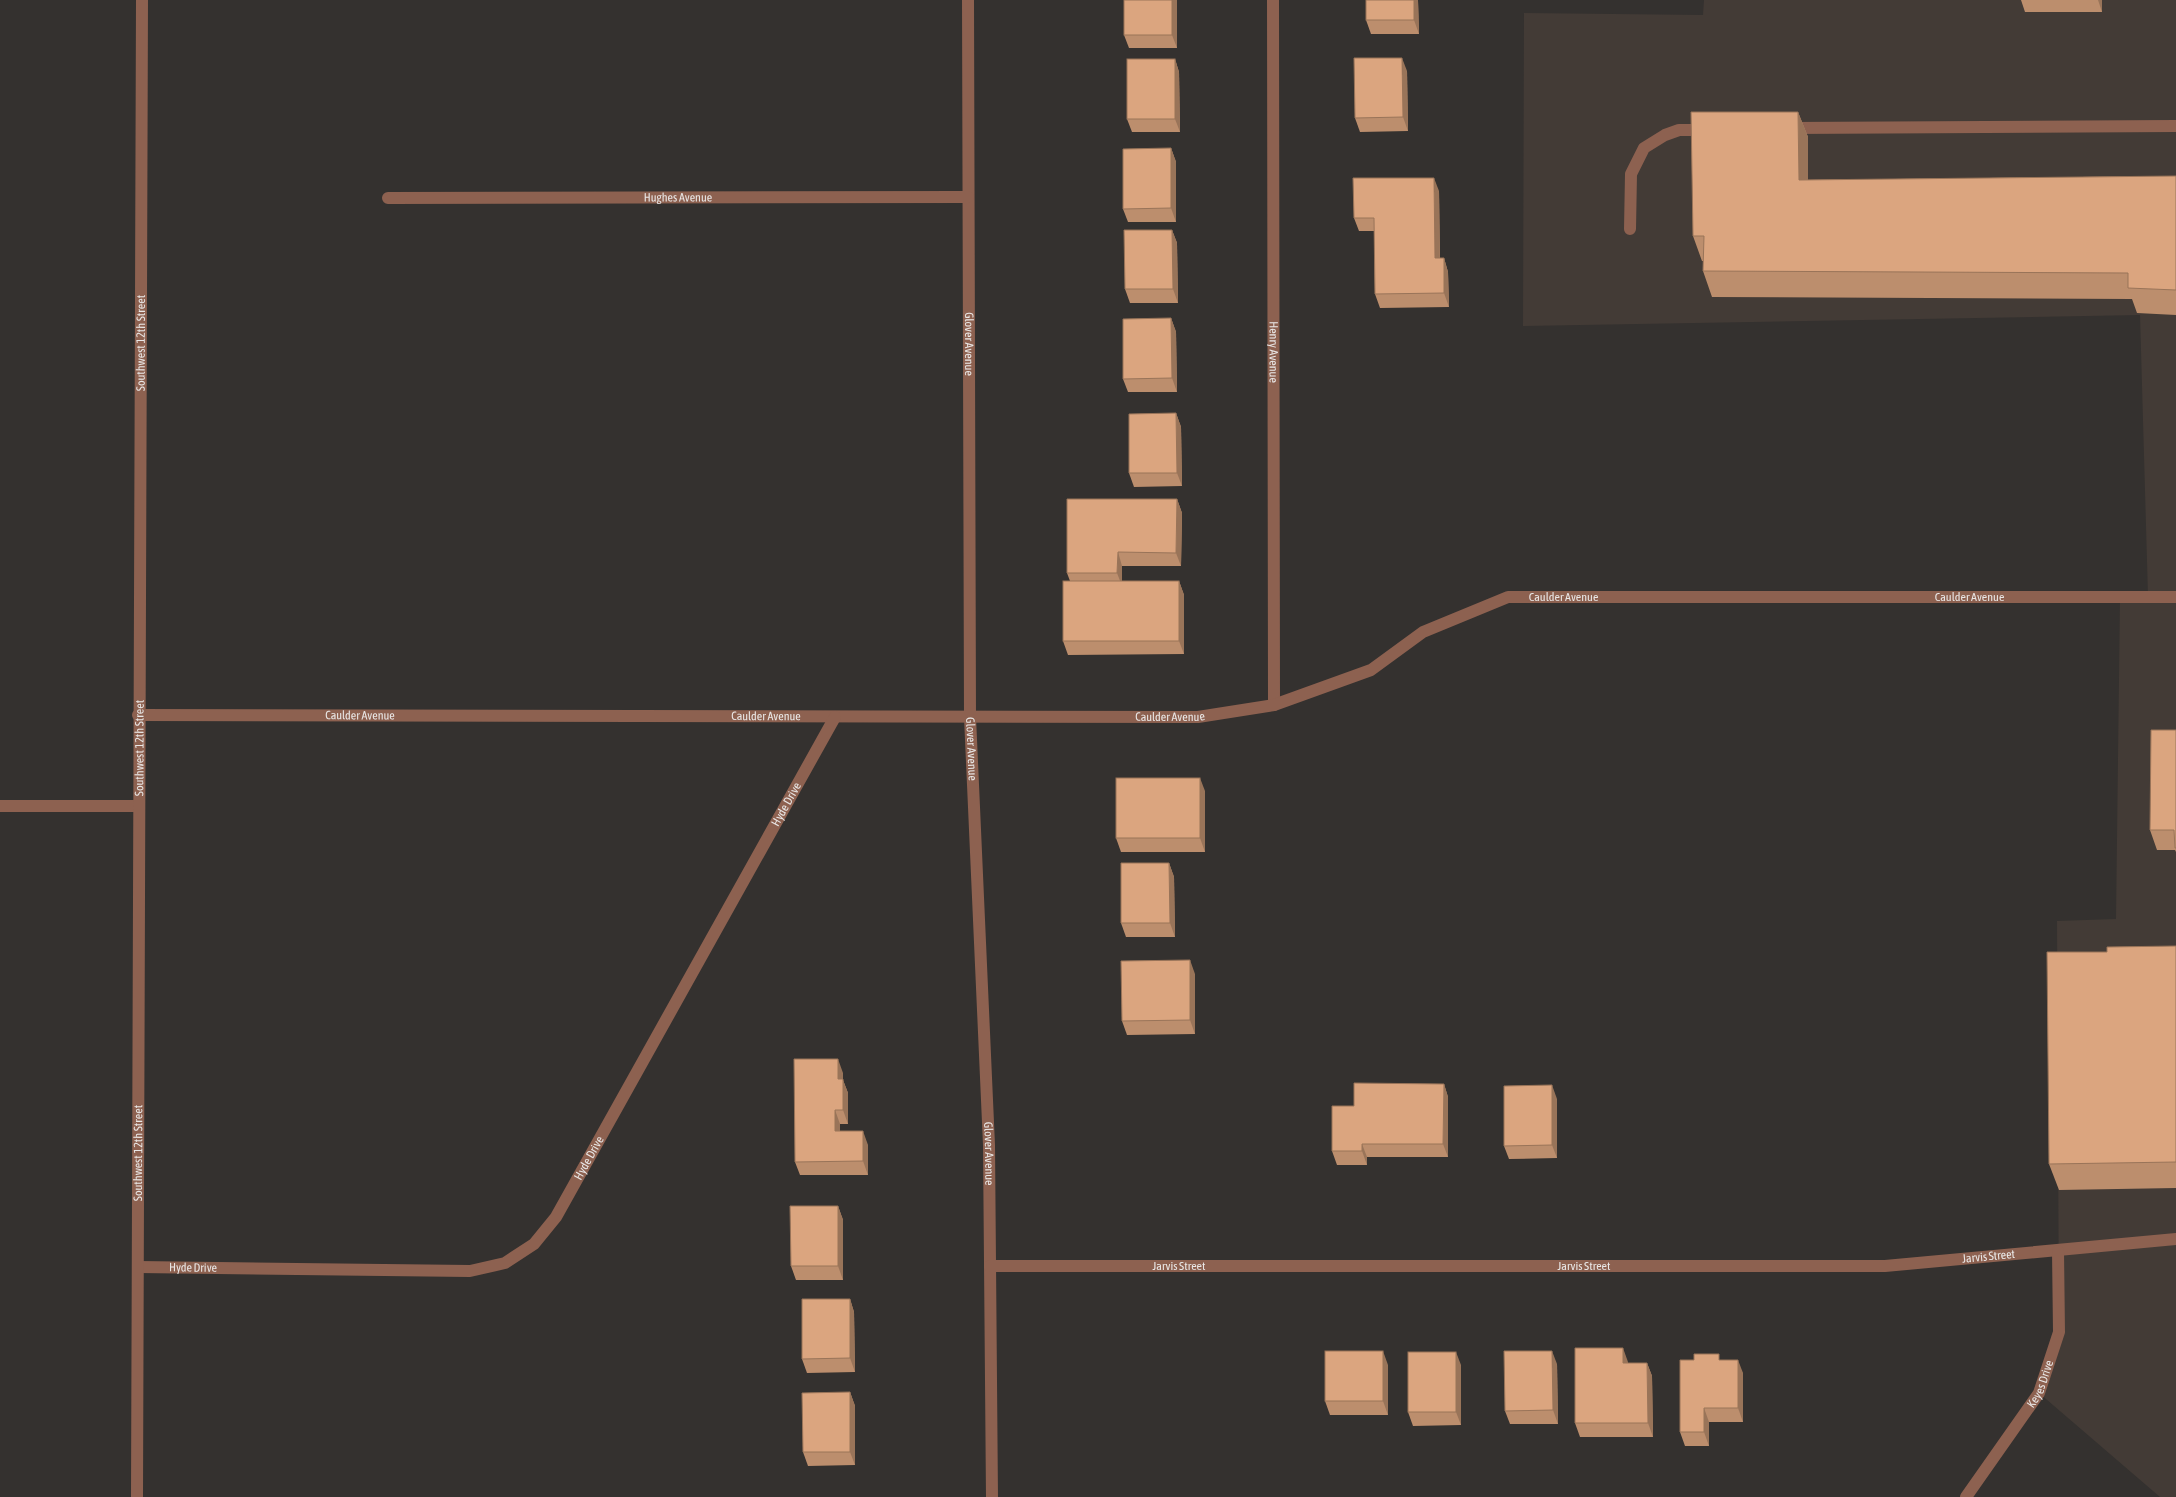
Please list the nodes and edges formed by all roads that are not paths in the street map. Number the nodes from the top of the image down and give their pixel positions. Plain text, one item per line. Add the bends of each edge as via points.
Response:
1 (142, 0) edge
2 (968, 0) edge
3 (1273, 0) edge
4 (2176, 126) edge
5 (1775, 128) edge
6 (1718, 130) edge
7 (968, 197) junction
8 (388, 198) dead end
9 (1630, 229) dead end
10 (2176, 597) edge
11 (1274, 705) junction
12 (138, 715) junction
13 (836, 717) junction
14 (970, 717) junction
15 (0, 806) edge
16 (138, 806) junction
17 (2176, 1239) edge
18 (2058, 1251) junction
19 (990, 1266) junction
20 (138, 1268) junction
21 (136, 1497) edge
22 (992, 1497) edge
23 (1966, 1497) edge

1 - 12 street, Southwest 12th Street
2 - 7 street, Glover Avenue
3 - 11 street, Henry Avenue
4 - 5 street
6 - 9 street via 1680,130 1644,148 1631,174
7 - 8 street, Hughes Avenue
7 - 14 street, Glover Avenue
10 - 11 street, Caulder Avenue via 1508,597 1423,632 1371,670
11 - 14 street, Caulder Avenue via 1198,717
12 - 13 street, Caulder Avenue
12 - 16 street, Southwest 12th Street
13 - 14 street, Caulder Avenue
13 - 20 street, Hyde Drive via 556,1218 534,1244 505,1263 470,1271
14 - 19 street, Glover Avenue via 989,1145
15 - 16 street
16 - 20 street, Southwest 12th Street
17 - 18 street, Jarvis Street
18 - 19 street, Jarvis Street via 1885,1266
18 - 23 street, Keyes Drive via 2059,1332 2039,1393
19 - 22 street, Glover Avenue
20 - 21 street, Southwest 12th Street

